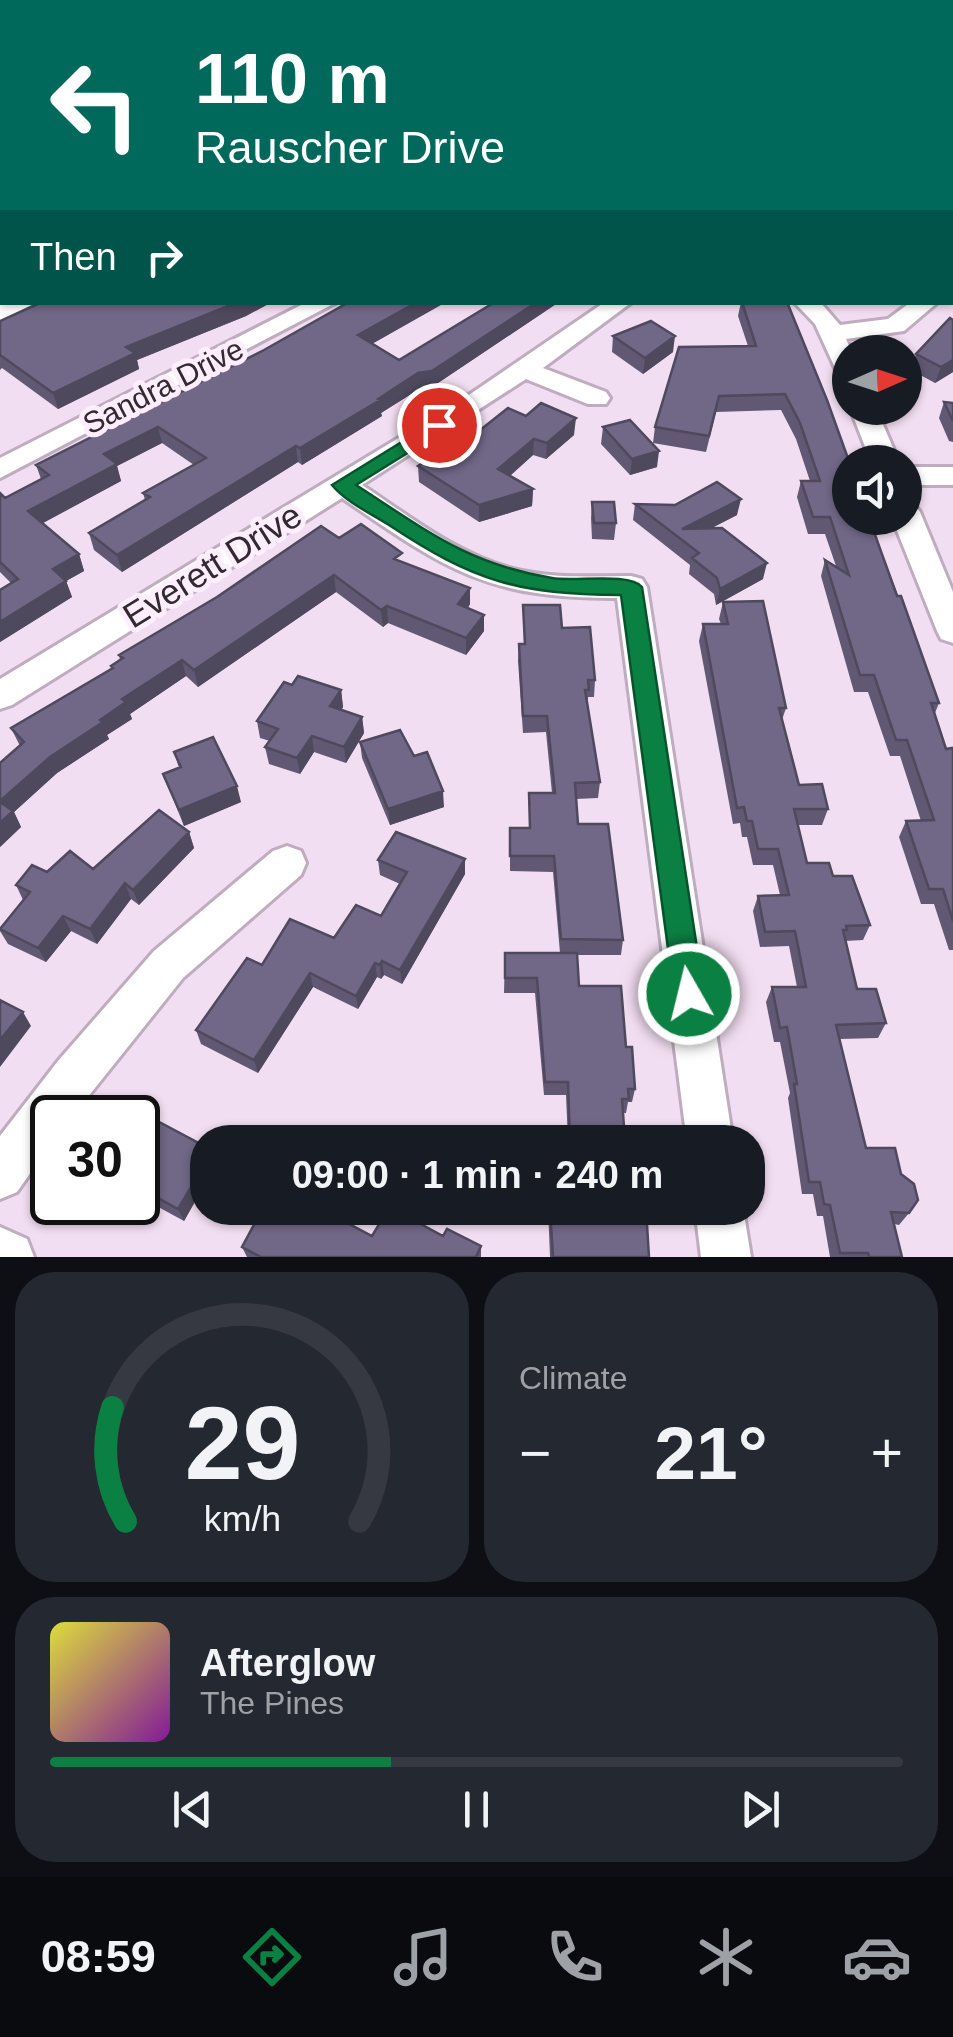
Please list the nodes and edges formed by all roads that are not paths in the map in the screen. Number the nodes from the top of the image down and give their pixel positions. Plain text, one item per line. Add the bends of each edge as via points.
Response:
1 (320, 305) edge
2 (617, 305) edge
3 (807, 305) edge
4 (923, 305) edge
5 (832, 333) joint
6 (524, 369) junction
7 (597, 398) dead end
8 (0, 469) edge
9 (922, 476) edge
10 (953, 476) edge
11 (342, 485) junction
12 (914, 535) edge
13 (953, 631) edge
14 (0, 696) edge
15 (287, 864) dead end
16 (708, 1125) edge
17 (0, 1175) edge
18 (721, 1225) edge
19 (0, 1252) edge
20 (9, 1257) edge
21 (726, 1257) edge

1 - 8 street, Sandra Drive
2 - 6 street, Everett Drive
3 - 5 street
4 - 5 street via 895,326
6 - 7 street
6 - 11 street, Everett Drive
9 - 10 street
11 - 14 street, Everett Drive
11 - 16 street via 483,571 556,586 631,587
12 - 13 street
15 - 17 street via 156,978
18 - 21 street
19 - 20 street

